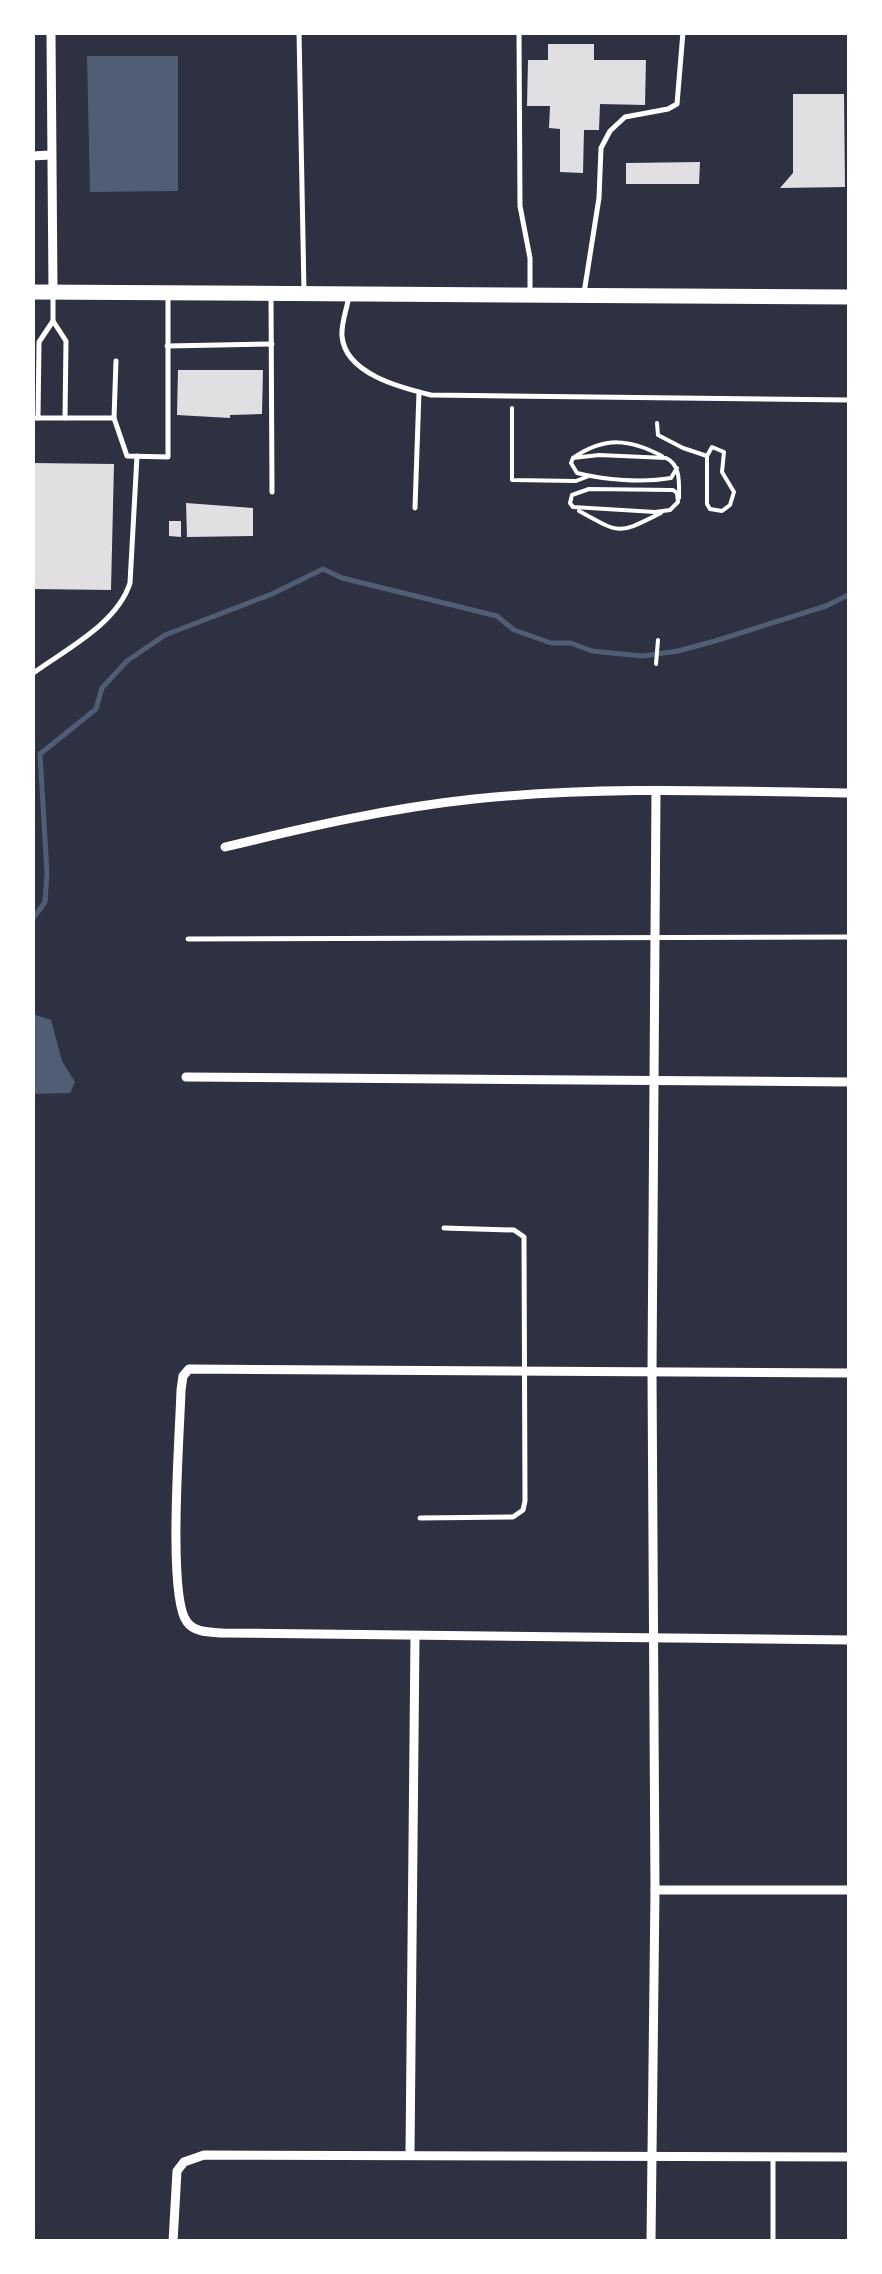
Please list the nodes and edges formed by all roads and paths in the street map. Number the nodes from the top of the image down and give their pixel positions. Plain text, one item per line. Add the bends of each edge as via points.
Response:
1 (51, 32) edge
2 (300, 32) edge
3 (519, 32) edge
4 (683, 32) edge
5 (50, 155) junction
6 (32, 156) edge
7 (32, 292) edge
8 (53, 292) junction
9 (168, 293) junction
10 (271, 294) junction
11 (304, 294) junction
12 (350, 294) junction
13 (530, 295) junction
14 (584, 296) junction
15 (850, 297) edge
16 (53, 321) junction
17 (272, 344) junction
18 (168, 346) junction
19 (116, 362) dead end
20 (419, 392) junction
21 (512, 398) junction
22 (850, 400) edge
23 (35, 418) edge
24 (65, 418) junction
25 (114, 418) junction
26 (657, 423) dead end
27 (137, 456) junction
28 (707, 456) junction
29 (574, 458) junction
30 (666, 458) junction
31 (677, 468) junction
32 (589, 476) junction
33 (576, 481) junction
34 (588, 489) junction
35 (272, 492) dead end
36 (679, 498) junction
37 (573, 507) junction
38 (414, 508) dead end
39 (666, 512) junction
40 (658, 640) dead end
41 (656, 664) dead end
42 (32, 674) edge
43 (656, 791) junction
44 (850, 792) edge
45 (225, 847) dead end
46 (656, 937) junction
47 (850, 937) edge
48 (188, 939) dead end
49 (186, 1077) dead end
50 (655, 1081) junction
51 (850, 1082) edge
52 (444, 1228) dead end
53 (524, 1370) junction
54 (652, 1371) junction
55 (850, 1374) edge
56 (420, 1518) dead end
57 (415, 1636) junction
58 (654, 1639) junction
59 (850, 1640) edge
60 (655, 1890) junction
61 (850, 1890) edge
62 (410, 2154) junction
63 (651, 2157) junction
64 (773, 2157) junction
65 (850, 2157) edge
66 (173, 2242) edge
67 (651, 2242) edge
68 (773, 2242) edge

1 - 5 street
2 - 11 lane
3 - 13 lane via 520,206
4 - 14 lane via 677,104 625,117 601,148
5 - 6 street
5 - 8 street
7 - 8 highway
8 - 9 highway
8 - 16 lane
9 - 10 highway
9 - 18 lane
10 - 11 highway
10 - 17 lane
11 - 12 highway
12 - 13 highway
12 - 20 lane via 342,341 350,354 385,382
13 - 14 highway
14 - 15 highway
16 - 23 lane via 39,342
16 - 24 lane via 66,341
17 - 18 lane
17 - 35 lane
18 - 27 lane via 168,457
19 - 25 lane
20 - 21 lane
20 - 38 lane
21 - 22 lane
21 - 33 path via 512,480
23 - 24 lane
24 - 25 lane
25 - 27 lane via 127,456
26 - 28 path via 658,435
27 - 42 lane via 126,595 109,617
28 - 28 path via 707,504 722,512 733,499 733,486 722,472 720,448 712,447
29 - 30 path
29 - 30 path via 618,440
29 - 32 path via 573,470
30 - 31 path
31 - 32 path via 661,480
31 - 36 path
32 - 33 path
33 - 34 path
34 - 36 path via 673,490
34 - 37 path via 570,498
36 - 39 path
37 - 39 path
37 - 39 path via 626,530
40 - 41 path
43 - 44 street
43 - 45 street via 436,804
43 - 46 street
46 - 47 lane
46 - 48 lane
46 - 50 street
49 - 50 street
50 - 51 street
50 - 54 street
52 - 53 lane via 514,1230 524,1237
53 - 54 street
53 - 56 lane via 522,1510 514,1517
53 - 57 street via 195,1368 184,1374 177,1572 180,1610 192,1628
54 - 55 street
54 - 58 street
57 - 58 street
57 - 62 street
58 - 59 street
58 - 60 street
60 - 61 street
60 - 63 street
62 - 63 street
62 - 66 street via 204,2155 184,2162 175,2182
63 - 64 street
63 - 67 street
64 - 65 street
64 - 68 lane

